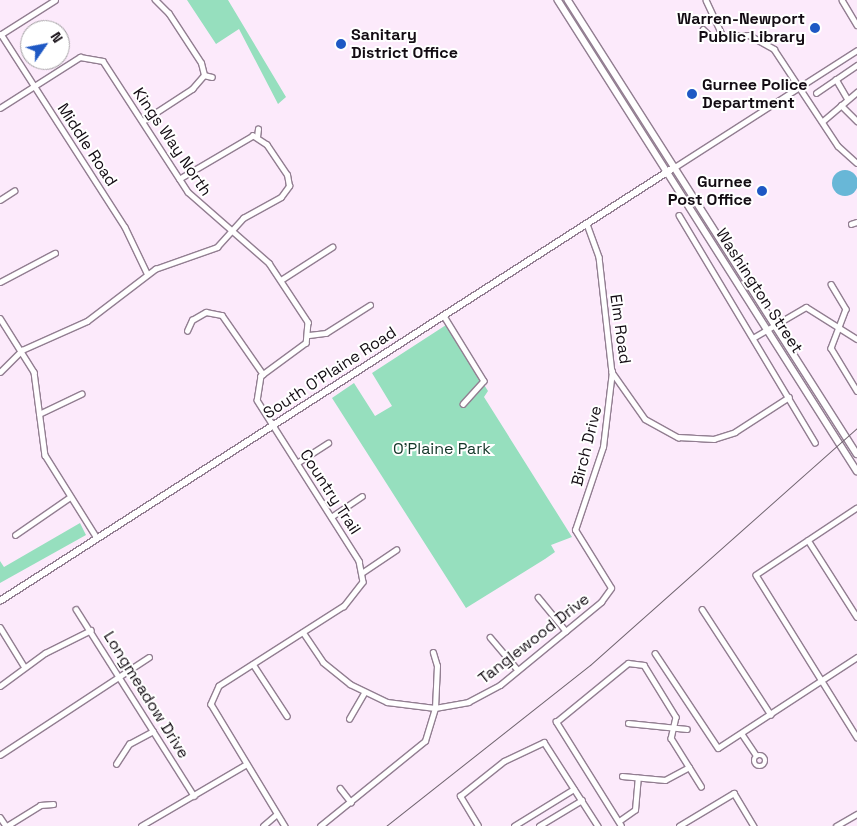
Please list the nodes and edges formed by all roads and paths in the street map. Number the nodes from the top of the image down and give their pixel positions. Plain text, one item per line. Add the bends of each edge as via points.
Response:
1 (55, 0) edge
2 (155, 0) edge
3 (558, 0) edge
4 (568, 0) edge
5 (706, 0) edge
6 (842, 0) edge
7 (857, 25) edge
8 (703, 29) dead end
9 (0, 34) edge
10 (722, 34) junction
11 (857, 50) edge
12 (857, 65) edge
13 (204, 75) junction
14 (212, 77) dead end
15 (836, 79) junction
16 (34, 86) junction
17 (801, 87) junction
18 (857, 92) edge
19 (816, 93) dead end
20 (847, 98) junction
21 (841, 105) junction
22 (0, 108) edge
23 (142, 121) junction
24 (823, 121) junction
25 (857, 121) edge
26 (258, 129) dead end
27 (257, 137) junction
28 (857, 163) edge
29 (675, 167) junction
30 (666, 172) junction
31 (180, 180) junction
32 (289, 186) junction
33 (295, 188) dead end
34 (14, 191) dead end
35 (0, 200) edge
36 (679, 215) dead end
37 (857, 222) edge
38 (587, 224) junction
39 (851, 224) dead end
40 (232, 231) junction
41 (332, 247) dead end
42 (54, 253) dead end
43 (147, 274) junction
44 (281, 280) junction
45 (0, 282) edge
46 (831, 284) dead end
47 (370, 305) dead end
48 (444, 316) junction
49 (0, 318) edge
50 (775, 324) junction
51 (767, 330) junction
52 (836, 330) junction
53 (187, 331) dead end
54 (310, 335) junction
55 (753, 338) junction
56 (857, 339) edge
57 (22, 350) junction
58 (0, 372) edge
59 (612, 372) junction
60 (263, 374) junction
61 (857, 392) edge
62 (81, 394) dead end
63 (789, 398) junction
64 (463, 404) dead end
65 (39, 414) junction
66 (273, 426) junction
67 (815, 442) dead end
68 (328, 443) dead end
69 (857, 454) edge
70 (297, 463) junction
71 (857, 471) edge
72 (362, 496) dead end
73 (70, 497) junction
74 (857, 508) edge
75 (331, 517) junction
76 (15, 534) dead end
77 (97, 538) junction
78 (808, 540) junction
79 (396, 550) dead end
80 (363, 572) junction
81 (538, 597) dead end
82 (0, 601) edge
83 (601, 602) joint
84 (76, 609) dead end
85 (702, 609) dead end
86 (857, 617) edge
87 (0, 627) edge
88 (91, 630) junction
89 (566, 631) junction
90 (303, 632) junction
91 (490, 637) dead end
92 (432, 653) dead end
93 (656, 653) dead end
94 (149, 657) dead end
95 (857, 657) edge
96 (253, 664) junction
97 (24, 666) junction
98 (518, 670) junction
99 (120, 678) junction
100 (822, 680) junction
101 (0, 686) edge
102 (364, 693) junction
103 (435, 708) junction
104 (770, 715) junction
105 (287, 716) dead end
106 (349, 719) dead end
107 (628, 723) dead end
108 (672, 727) junction
109 (687, 729) dead end
110 (153, 730) junction
111 (742, 734) junction
112 (857, 737) edge
113 (0, 755) edge
114 (756, 755) dead end
115 (116, 764) dead end
116 (245, 766) junction
117 (689, 767) junction
118 (622, 776) dead end
119 (638, 778) junction
120 (701, 786) dead end
121 (340, 788) dead end
122 (574, 789) junction
123 (194, 796) junction
124 (582, 800) junction
125 (351, 802) junction
126 (53, 804) dead end
127 (277, 814) junction
128 (857, 814) edge
129 (0, 817) edge
130 (150, 824) edge
131 (620, 824) edge
132 (6, 826) edge
133 (141, 826) edge
134 (263, 826) edge
135 (286, 826) edge
136 (320, 826) edge
137 (478, 826) edge
138 (514, 826) edge
139 (539, 826) edge
140 (598, 826) edge
141 (679, 826) edge
142 (754, 826) edge
143 (836, 826) edge

1 - 9 street
2 - 13 street via 201,63
3 - 30 main road, Washington Street
4 - 29 main road, Washington Street
5 - 10 street
6 - 7 street
8 - 10 street via 711,37
9 - 16 street, Middle Road
10 - 17 street via 742,34 763,40
11 - 17 street
12 - 15 street
13 - 14 street
13 - 23 street via 196,86
15 - 19 street
15 - 20 street
16 - 22 street, Kings Way North
16 - 23 street, Kings Way North via 80,57 96,57 106,64
16 - 43 street, Middle Road via 125,227
17 - 24 street
17 - 29 street
18 - 20 street
20 - 21 street
21 - 24 street
21 - 25 street
23 - 31 street, Kings Way North
24 - 28 street via 842,151
26 - 27 street
27 - 31 street via 244,139
27 - 32 street via 287,175
29 - 30 main road, South O'Plaine Road
29 - 50 main road, Washington Street
30 - 38 main road, South O'Plaine Road
30 - 51 main road, Washington Street
31 - 40 street, Kings Way North via 199,205
32 - 33 street
32 - 40 street via 281,197 250,212
34 - 35 street
36 - 55 street
37 - 39 street
38 - 48 main road, South O'Plaine Road
38 - 59 street, Elm Road via 599,257
40 - 43 street via 204,254
40 - 44 street, Kings Way North via 260,253
41 - 44 street
42 - 45 street
43 - 57 street via 94,316
44 - 54 street, Kings Way North via 306,319
46 - 52 street via 846,309
47 - 54 street via 326,333
48 - 64 street via 484,381
48 - 66 main road, South O'Plaine Road
49 - 57 street
50 - 51 street
50 - 52 street via 806,307
50 - 69 main road, Washington Street
51 - 55 street
51 - 71 main road, Washington Street
52 - 56 street
52 - 61 street via 831,348
53 - 60 street via 192,320 206,312 222,315
54 - 60 street via 299,351
55 - 63 street
57 - 58 street
57 - 65 street via 37,382
59 - 63 street, Elm Road via 645,419 665,433 688,439 726,436
59 - 83 street, Birch Drive via 603,446 575,530 611,588
60 - 66 street via 256,387 257,400
62 - 65 street
63 - 67 street
65 - 73 street via 45,455
66 - 70 street, Country Trail
66 - 77 main road, South O'Plaine Road
68 - 70 street
70 - 75 street, Country Trail
72 - 75 street
73 - 76 street
73 - 77 street
74 - 78 street
75 - 80 street, Country Trail
77 - 82 main road, South O'Plaine Road
78 - 86 street
78 - 100 street via 756,575
79 - 80 street
80 - 90 street via 361,589 353,599
81 - 89 street
83 - 89 street, Tanglewood Drive
84 - 88 street, Longmeadow Drive
85 - 104 street
87 - 97 street
88 - 97 street
88 - 99 street, Longmeadow Drive
89 - 98 street, Tanglewood Drive
90 - 96 street
90 - 102 street, Tanglewood Drive via 330,669
91 - 98 street
92 - 103 street via 437,666
93 - 111 street via 716,748
94 - 99 street
95 - 100 street
96 - 105 street
96 - 116 street via 212,696 212,709
97 - 101 street
98 - 103 street, Tanglewood Drive via 481,696
99 - 110 street, Longmeadow Drive
99 - 113 street
100 - 104 street
100 - 112 street
102 - 103 street, Tanglewood Drive via 398,706
102 - 106 street
103 - 125 street via 432,727 421,746
104 - 111 street
107 - 108 street
108 - 109 street
108 - 117 street via 671,738
108 - 131 street via 676,716 644,664 635,660 556,722
110 - 115 street via 129,744
110 - 123 street, Longmeadow Drive
111 - 114 street
116 - 123 street
116 - 127 street
117 - 119 street via 665,780
117 - 120 street
118 - 119 street
119 - 131 street via 635,810
121 - 125 street
122 - 124 street
122 - 137 street via 544,742 504,761 460,796
122 - 138 street
123 - 130 street
124 - 139 street
124 - 140 street
125 - 136 street
126 - 132 street via 40,805
127 - 134 street
127 - 135 street
128 - 143 street
129 - 132 street
130 - 133 street
141 - 142 street via 734,793

